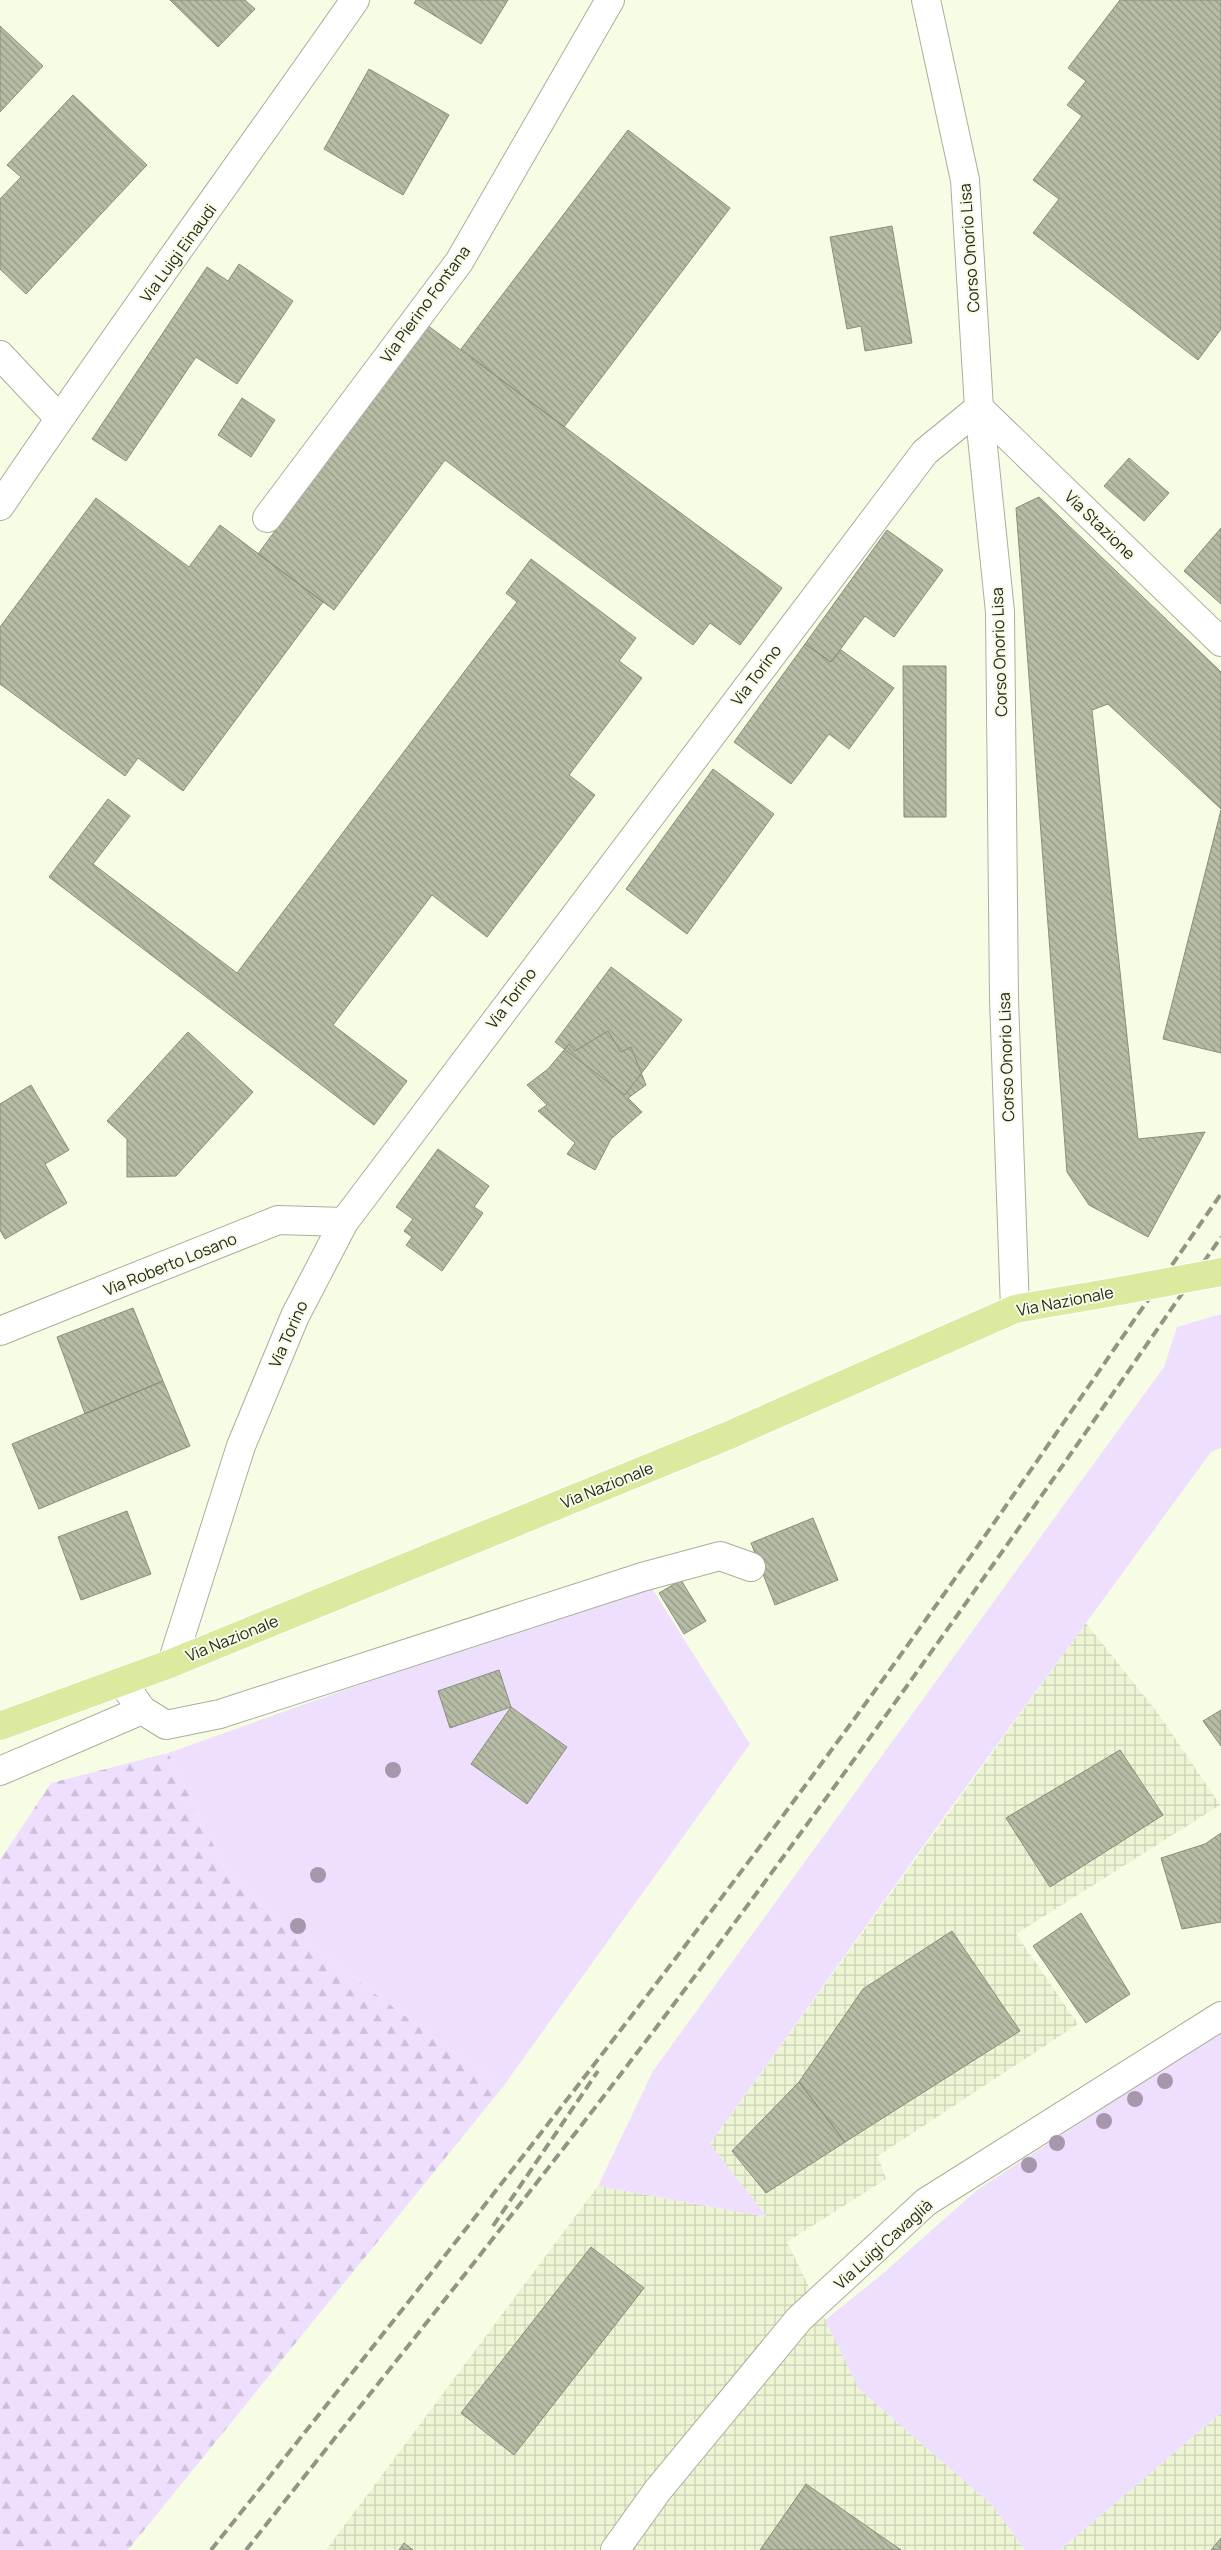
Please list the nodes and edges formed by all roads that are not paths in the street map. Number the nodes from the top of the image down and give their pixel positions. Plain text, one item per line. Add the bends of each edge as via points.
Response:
1 (355, 0) edge
2 (610, 0) edge
3 (926, 0) edge
4 (0, 355) edge
5 (979, 408) junction
6 (59, 418) junction
7 (0, 506) edge
8 (267, 518) dead end
9 (1221, 642) edge
10 (344, 1222) junction
11 (1221, 1272) edge
12 (1015, 1309) junction
13 (0, 1331) edge
14 (751, 1567) dead end
15 (172, 1663) junction
16 (122, 1682) junction
17 (142, 1710) junction
18 (0, 1726) edge
19 (0, 1771) edge
20 (1221, 2016) edge
21 (615, 2550) edge

1 - 6 street, Via Luigi Einaudi
2 - 8 street, Via Pierino Fontana via 458,262
3 - 5 street, Corso Onorio Lisa via 966,180
4 - 6 street
5 - 9 street, Via Stazione
5 - 10 street, Via Torino via 925,452
5 - 12 street, Corso Onorio Lisa via 1000,612 1004,999
6 - 7 street, Via Luigi Einaudi
10 - 13 street, Via Roberto Losano via 278,1220
10 - 15 street, Via Torino via 295,1316 241,1446
11 - 12 main road, Via Nazionale, bridge
12 - 15 main road, Via Nazionale via 727,1436
14 - 17 street via 720,1556 642,1577 220,1714 166,1725
15 - 16 main road, Via Nazionale
16 - 17 street
16 - 18 main road, Via Nazionale
17 - 19 street
20 - 21 street, Via Luigi Cavaglià via 926,2202 799,2319 658,2490

